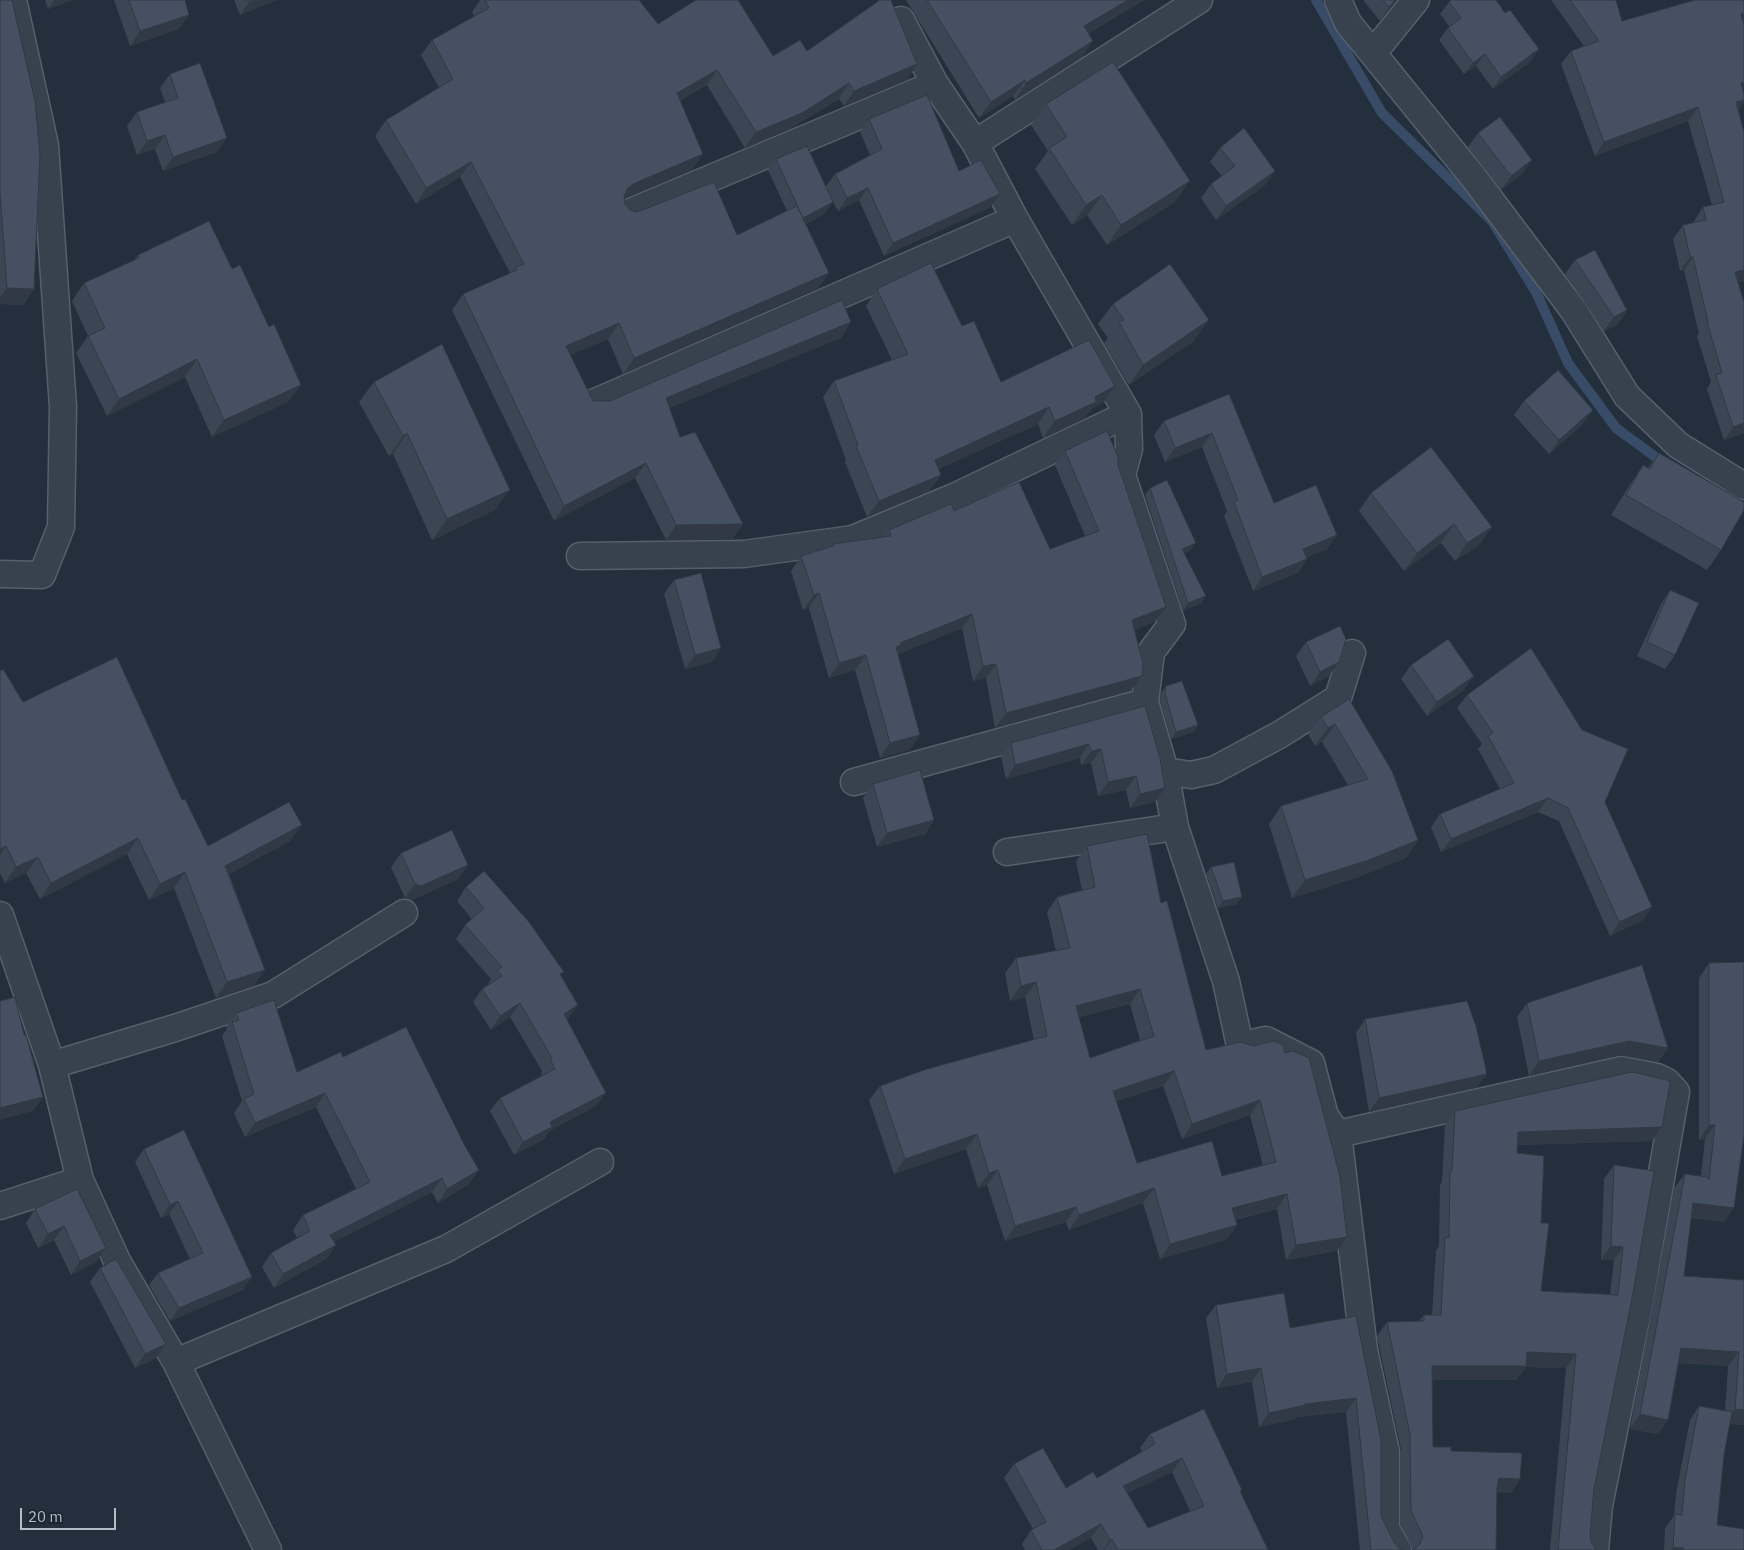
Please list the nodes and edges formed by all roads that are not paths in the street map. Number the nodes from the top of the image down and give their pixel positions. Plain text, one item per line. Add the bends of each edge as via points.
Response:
1 (13, 0) edge
2 (1199, 0) edge
3 (1338, 0) edge
4 (1416, 0) edge
5 (901, 20) edge
6 (1373, 53) junction
7 (935, 84) junction
8 (975, 143) junction
9 (628, 213) edge
10 (1015, 219) junction
11 (593, 403) edge
12 (1128, 414) junction
13 (1744, 486) edge
14 (580, 556) dead end
15 (0, 574) edge
16 (1352, 653) dead end
17 (1145, 702) junction
18 (1165, 771) junction
19 (854, 782) dead end
20 (1176, 827) junction
21 (1007, 852) dead end
22 (404, 913) dead end
23 (0, 915) edge
24 (52, 1065) junction
25 (1338, 1134) junction
26 (600, 1162) dead end
27 (80, 1180) junction
28 (0, 1206) edge
29 (176, 1362) junction
30 (268, 1550) edge
31 (1398, 1550) edge
32 (1595, 1550) edge

1 - 15 street via 45,145 63,407 61,527 42,575
2 - 8 street
3 - 6 street via 1348,23
4 - 6 street
5 - 7 street
6 - 13 street via 1474,178 1574,310 1627,396 1678,445
7 - 8 street
7 - 9 street
8 - 10 street
10 - 11 street
10 - 12 street
12 - 14 street via 954,497 853,539 744,554
12 - 17 street via 1129,449 1122,475 1172,624 1151,652
16 - 18 street via 1338,698 1280,736 1214,770 1191,775
17 - 18 street
17 - 19 street
18 - 20 street
20 - 21 street
20 - 25 street via 1226,980 1240,1046 1266,1040 1311,1063 1325,1116
22 - 24 street via 273,995
23 - 24 street
24 - 27 street
25 - 31 street via 1364,1350 1386,1452 1386,1529
25 - 32 street via 1622,1070 1657,1077 1676,1092 1639,1305 1599,1506
26 - 29 street via 446,1249
27 - 28 street
27 - 29 street via 117,1261
29 - 30 street

